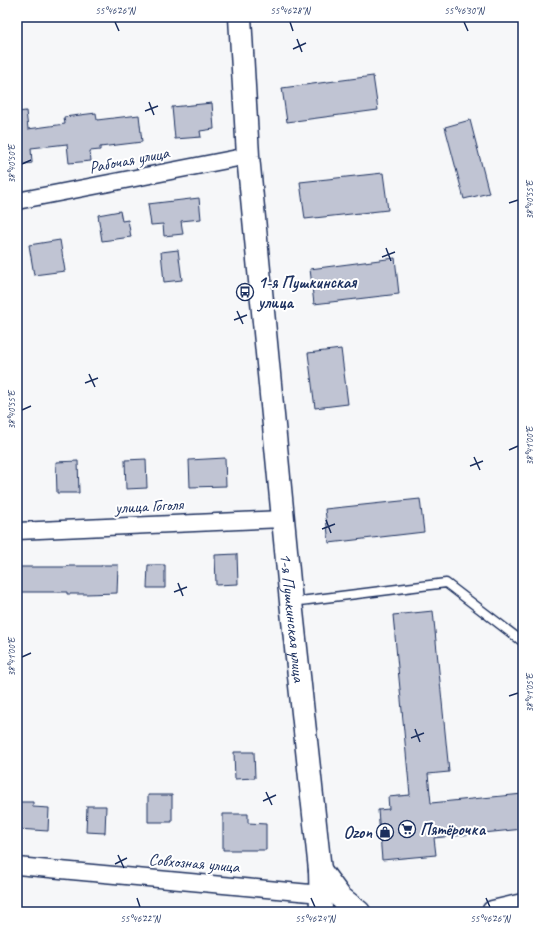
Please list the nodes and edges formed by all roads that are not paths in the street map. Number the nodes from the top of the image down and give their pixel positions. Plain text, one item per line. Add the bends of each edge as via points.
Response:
1 (240, 17) edge
2 (248, 156) junction
3 (17, 201) edge
4 (283, 519) junction
5 (17, 531) edge
6 (291, 602) junction
7 (523, 642) edge
8 (17, 866) edge
9 (320, 870) junction
10 (321, 903) edge
11 (523, 905) edge
12 (359, 912) edge
13 (493, 912) edge

1 - 2 main road, 1-я Пушкинская улица
2 - 3 street, Рабочая улица
2 - 4 main road, 1-я Пушкинская улица
4 - 5 street, улица Гоголя
4 - 6 main road, 1-я Пушкинская улица
6 - 7 lane via 446,583
6 - 9 main road, 1-я Пушкинская улица
8 - 10 street, Совхозная улица
9 - 10 main road, 1-я Пушкинская улица
9 - 12 main road via 340,897
11 - 13 main road

